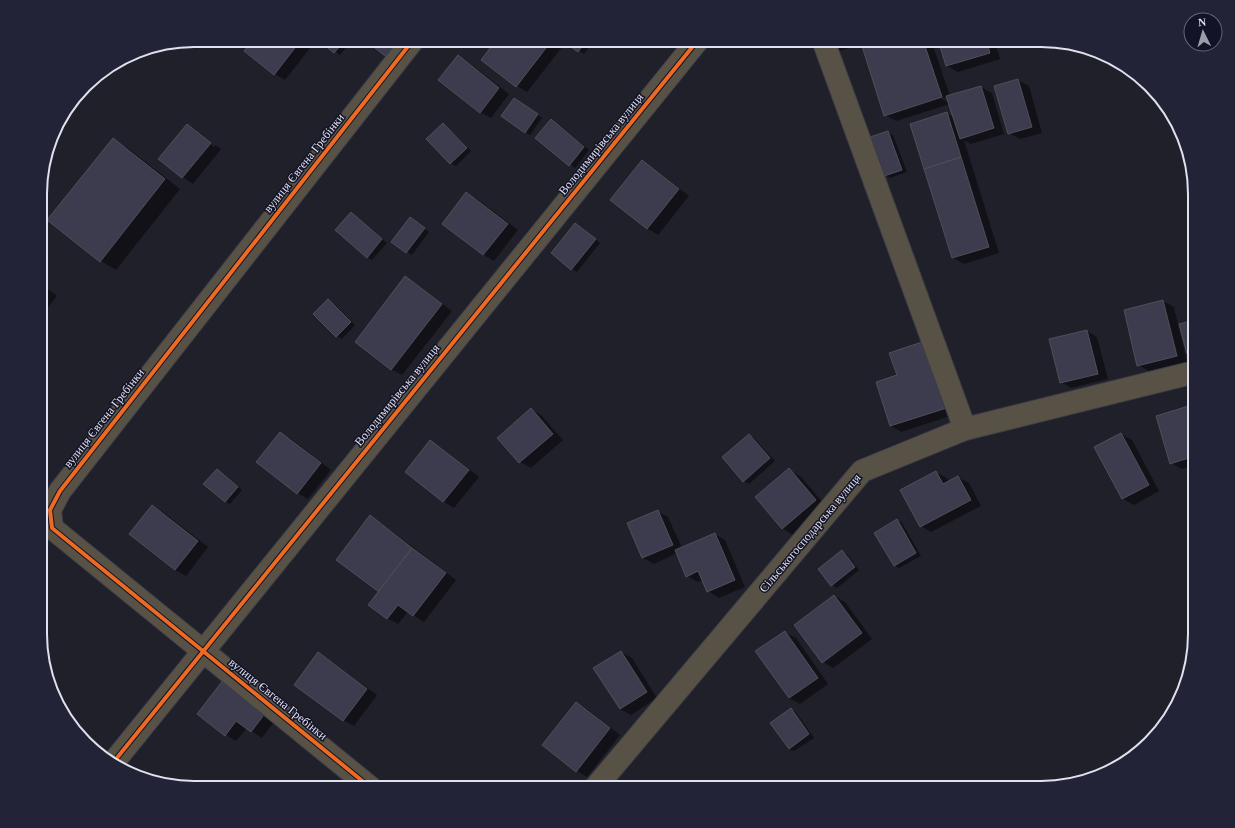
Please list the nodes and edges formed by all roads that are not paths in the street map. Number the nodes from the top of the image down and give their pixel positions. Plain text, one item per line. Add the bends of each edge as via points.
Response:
1 (408, 47) edge
2 (692, 47) edge
3 (826, 47) edge
4 (1188, 374) edge
5 (965, 429) junction
6 (203, 650) junction
7 (116, 759) edge
8 (362, 781) edge
9 (602, 781) edge

1 - 6 street, вулиця Євгена Гребінки via 60,491 50,510 52,528
2 - 6 street, Володимирівська вулиця
3 - 5 street
4 - 5 street, Сільськогосподарська вулиця
5 - 9 street, Сільськогосподарська вулиця via 862,471
6 - 7 street, Володимирівська вулиця
6 - 8 street, вулиця Євгена Гребінки

